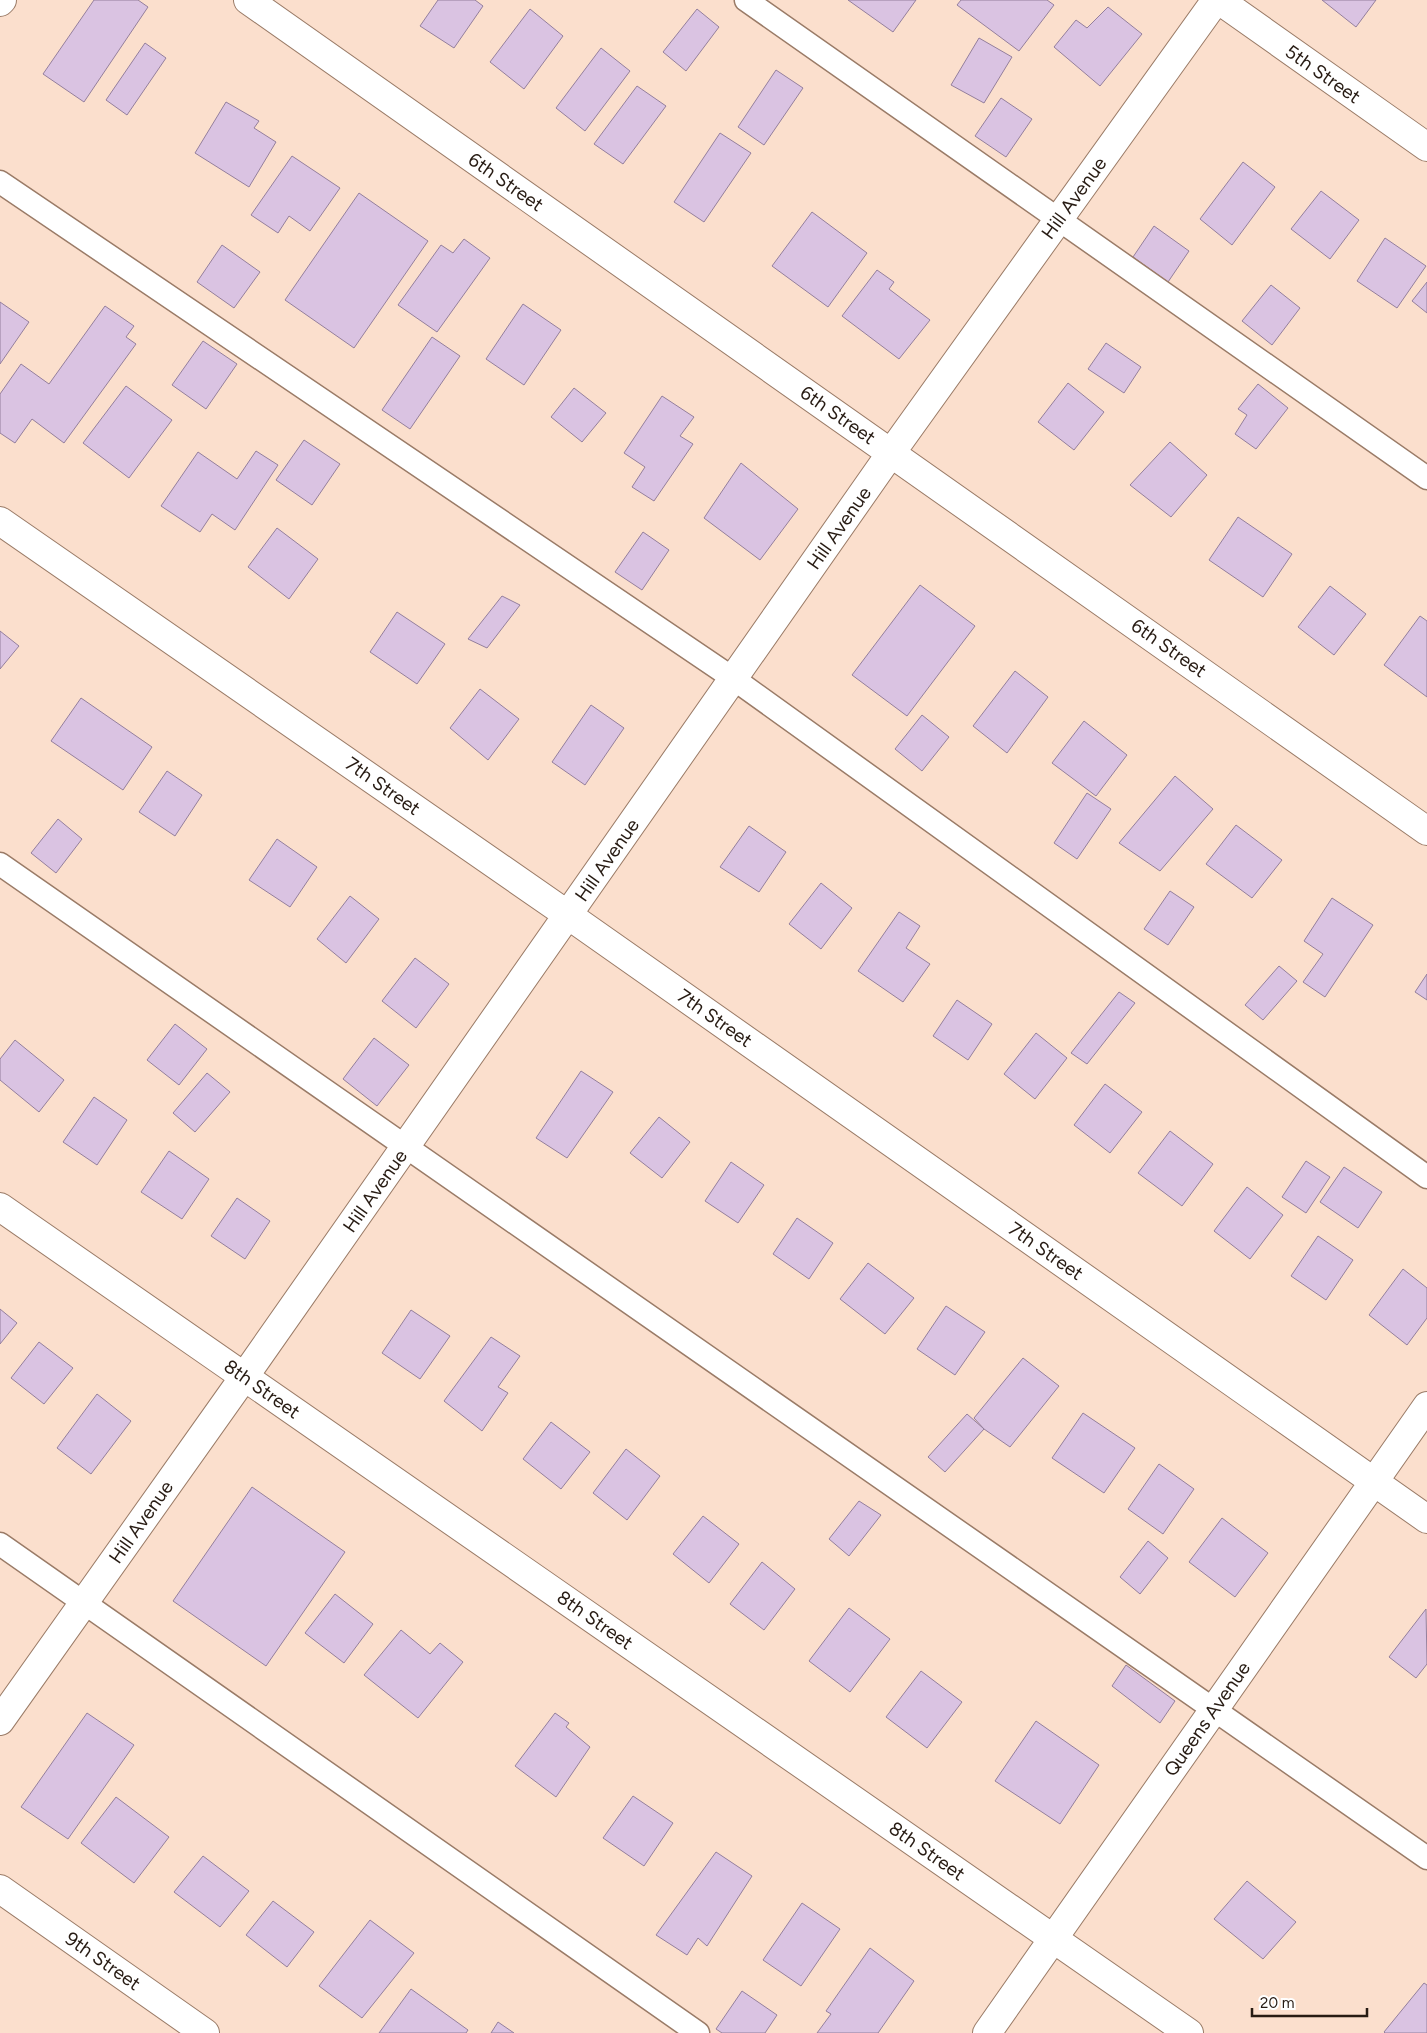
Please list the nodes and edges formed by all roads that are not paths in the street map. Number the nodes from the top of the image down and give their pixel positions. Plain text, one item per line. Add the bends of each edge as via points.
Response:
1 (248, 0) edge
2 (746, 0) edge
3 (1218, 0) edge
4 (1427, 147) edge
5 (0, 182) edge
6 (1059, 220) junction
7 (892, 453) junction
8 (1427, 478) edge
9 (0, 521) edge
10 (734, 679) junction
11 (1427, 831) edge
12 (0, 864) edge
13 (568, 915) junction
14 (407, 1145) junction
15 (1427, 1177) edge
16 (0, 1207) edge
17 (244, 1377) junction
18 (1427, 1406) edge
19 (1373, 1482) junction
20 (1427, 1519) edge
21 (0, 1544) edge
22 (84, 1602) junction
23 (1214, 1709) junction
24 (0, 1721) edge
25 (1427, 1858) edge
26 (0, 1889) edge
27 (1054, 1939) junction
28 (206, 2033) edge
29 (698, 2033) edge
30 (987, 2033) edge
31 (1189, 2033) edge

1 - 7 street, 6th Street
2 - 6 lane
3 - 4 street, 5th Street
3 - 6 street, Hill Avenue
5 - 10 lane
6 - 7 street, Hill Avenue
6 - 8 lane
7 - 10 street, Hill Avenue
7 - 11 street, 6th Street
9 - 13 street, 7th Street
10 - 13 street, Hill Avenue
10 - 15 lane
12 - 14 lane
13 - 14 street, Hill Avenue
13 - 19 street, 7th Street
14 - 17 street, Hill Avenue
14 - 23 lane
16 - 17 street, 8th Street
17 - 22 street, Hill Avenue
17 - 27 street, 8th Street
18 - 19 street, Queens Avenue
19 - 20 street, 7th Street
19 - 23 street, Queens Avenue
21 - 22 lane
22 - 24 street, Hill Avenue
22 - 29 lane
23 - 25 lane
23 - 27 street, Queens Avenue
26 - 28 street, 9th Street
27 - 30 street, Queens Avenue
27 - 31 street, 8th Street

